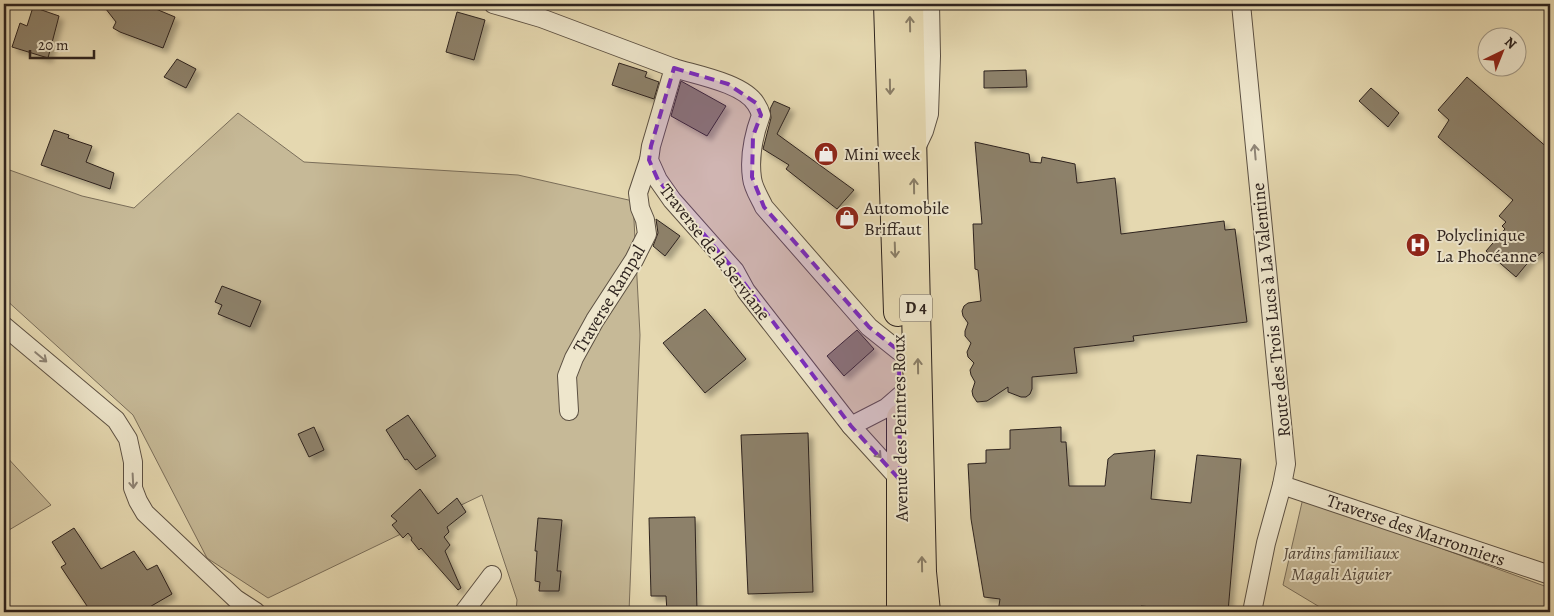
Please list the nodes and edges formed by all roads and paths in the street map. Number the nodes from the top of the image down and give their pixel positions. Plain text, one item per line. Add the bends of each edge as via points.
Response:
1 (493, 4) edge
2 (888, 4) edge
3 (909, 4) edge
4 (930, 4) edge
5 (1241, 4) edge
6 (674, 68) junction
7 (913, 152) junction
8 (649, 160) junction
9 (4, 326) edge
10 (899, 351) junction
11 (901, 395) junction
12 (569, 411) dead end
13 (851, 426) junction
14 (900, 480) junction
15 (1282, 485) junction
16 (492, 575) dead end
17 (1550, 575) edge
18 (256, 612) edge
19 (464, 612) edge
20 (901, 612) edge
21 (926, 612) edge
22 (1252, 612) edge

1 - 6 street via 541,18
2 -> 10 main road, Avenue des Peintres Roux / D 4
7 -> 3 main road, Avenue des Peintres Roux / D 4
4 - 7 street, Avenue des Peintres Roux via 928,114 924,132
15 -> 5 street, Route des Trois Lucs à La Valentine via 1286,464
6 - 8 street via 650,146
6 - 10 street via 728,84 756,103 761,115 753,136 752,177 764,208 869,328
21 -> 7 main road, Avenue des Peintres Roux / D 4 via 922,572
8 - 12 street, Traverse Rampal via 638,193 647,234 574,358 567,376
8 - 13 street, Traverse de la Serviane via 672,200 735,271 746,291
9 -> 18 street via 116,420 128,439 133,462 133,488 145,513 236,599
10 - 11 main road, Avenue des Peintres Roux / D 4
11 - 13 street via 886,408
11 - 14 main road, Avenue des Peintres Roux / D 4
13 -> 14 street, Traverse de la Serviane
14 - 20 main road, Avenue des Peintres Roux / D 4
15 - 17 street, Traverse des Marronniers
15 - 22 street, Route des Trois Lucs à La Valentine
16 - 19 street

